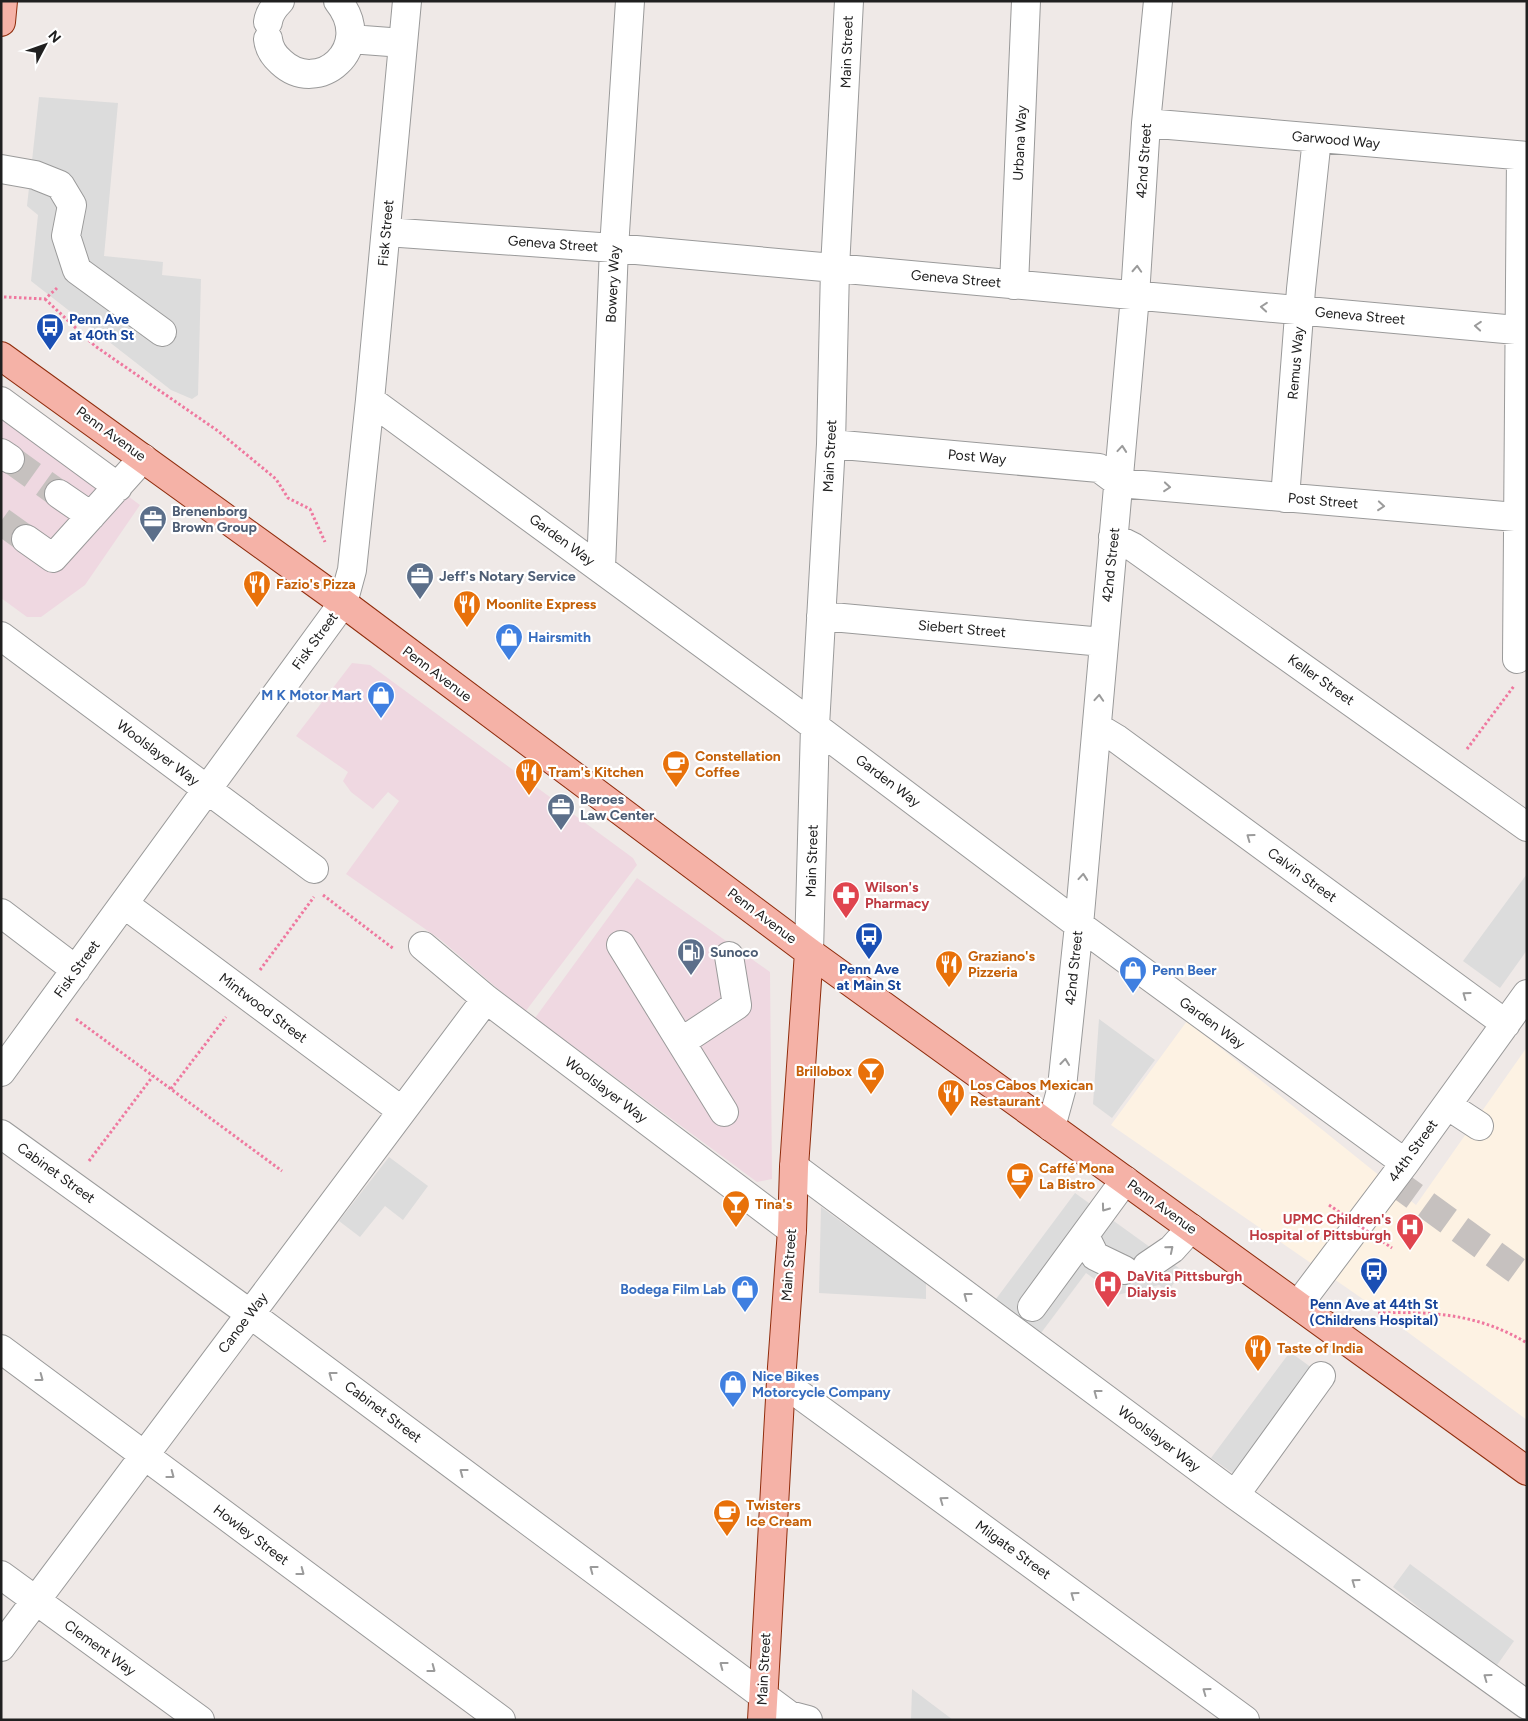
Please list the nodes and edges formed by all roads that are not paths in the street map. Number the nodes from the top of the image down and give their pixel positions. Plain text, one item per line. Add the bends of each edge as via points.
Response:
1 (3, 1) edge
2 (338, 1) edge
3 (407, 1) edge
4 (630, 1) edge
5 (849, 1) edge
6 (1026, 1) edge
7 (1158, 1) edge
8 (272, 21) edge
9 (1, 22) edge
10 (350, 39) junction
11 (403, 43) junction
12 (1146, 123) junction
13 (1317, 138) junction
14 (1524, 156) edge
15 (1, 169) edge
16 (386, 232) junction
17 (614, 248) junction
18 (835, 268) junction
19 (1014, 284) junction
20 (1136, 296) junction
21 (1300, 310) junction
22 (1523, 330) edge
23 (162, 332) dead end
24 (10, 362) edge
25 (1, 392) edge
26 (370, 400) junction
27 (1, 402) edge
28 (831, 444) junction
29 (144, 458) junction
30 (1119, 483) junction
31 (118, 486) junction
32 (59, 494) tunnel mouth
33 (1286, 498) junction
34 (91, 516) junction
35 (1522, 517) edge
36 (1113, 538) junction
37 (26, 539) tunnel mouth
38 (601, 568) junction
39 (343, 603) junction
40 (821, 616) junction
41 (1, 636) edge
42 (1103, 642) junction
43 (1517, 659) road end
44 (815, 726) junction
45 (1096, 727) junction
46 (207, 790) junction
47 (1527, 827) edge
48 (314, 869) dead end
49 (124, 904) junction
50 (1, 913) edge
51 (1079, 925) junction
52 (621, 945) dead end
53 (423, 946) dead end
54 (809, 952) junction
55 (730, 956) dead end
56 (76, 970) junction
57 (1527, 994) edge
58 (486, 999) junction
59 (1506, 1024) junction
60 (681, 1042) junction
61 (1, 1072) edge
62 (1447, 1105) junction
63 (402, 1111) junction
64 (724, 1112) dead end
65 (1479, 1126) dead end
66 (1051, 1127) junction
67 (1, 1134) edge
68 (1405, 1163) junction
69 (794, 1167) junction
70 (1126, 1180) junction
71 (1190, 1228) junction
72 (792, 1230) junction
73 (1085, 1236) junction
74 (1298, 1305) junction
75 (1032, 1307) dead end
76 (250, 1314) junction
77 (1, 1349) edge
78 (1321, 1376) dead end
79 (781, 1381) junction
80 (145, 1455) junction
81 (1527, 1471) edge
82 (1234, 1495) junction
83 (1, 1575) edge
84 (36, 1601) junction
85 (1, 1648) edge
86 (1527, 1705) edge
87 (762, 1707) edge
88 (200, 1720) edge
89 (501, 1720) edge
90 (808, 1720) edge
91 (1245, 1720) edge

1 - 9 main road
2 - 10 street via 351,25
3 - 11 street, Fisk Street
4 - 17 street, Bowery Way
5 - 18 street, Main Street
6 - 19 street, Urbana Way
7 - 12 street, 42nd Street
8 - 10 street via 269,46 286,68 300,73 327,70 346,52
10 - 11 street
11 - 16 street, Fisk Street
12 - 13 street, Garwood Way
20 -> 12 street, 42nd Street
13 - 14 street, Garwood Way
13 - 21 street, Remus Way
14 - 22 street
15 - 23 street via 35,175 60,185 72,205 66,236 77,270
16 - 17 street, Geneva Street
16 - 26 street, Fisk Street
17 - 18 street, Geneva Street
17 - 38 street, Bowery Way
18 - 19 street, Geneva Street
18 - 28 street, Main Street
19 - 20 street, Geneva Street
21 -> 20 street, Geneva Street
30 -> 20 street, 42nd Street
22 -> 21 street, Geneva Street
21 - 33 street, Remus Way
22 - 35 street
24 - 25 street
24 - 29 main road, Penn Avenue
26 - 38 street, Garden Way
26 - 39 street, Fisk Street via 352,570
27 - 31 street
28 - 30 street, Post Way via 1099,468
28 - 40 street, Main Street
29 - 31 street
29 - 39 main road, Penn Avenue
30 -> 33 street, Post Street
30 - 36 street, 42nd Street
31 - 34 street
32 - 34 street
33 -> 35 street, Post Street
34 - 37 street via 53,558
35 - 43 street
36 - 42 street, 42nd Street
36 - 47 street, Keller Street via 1133,547
38 - 44 street, Garden Way
39 - 46 street, Fisk Street
39 - 54 main road, Penn Avenue
40 - 42 street, Siebert Street
40 - 44 street, Main Street
41 - 46 street, Woolslayer Way
45 -> 42 street, 42nd Street
44 - 51 street, Garden Way
44 - 54 street, Main Street
51 -> 45 street, 42nd Street
59 -> 45 street, Calvin Street via 1117,739
46 - 48 street, Woolslayer Way
46 - 49 street, Fisk Street
49 - 56 street, Fisk Street
49 - 63 street, Mintwood Street
50 - 56 street
66 -> 51 street, 42nd Street via 1062,1087
51 - 68 street, Garden Way
52 - 60 street
53 - 58 street, Woolslayer Way
54 - 66 main road, Penn Avenue
54 - 69 main road, Main Street
55 - 60 street via 737,1004
56 - 61 street, Fisk Street
57 - 59 street, 44th Street
58 - 63 street, Canoe Way
58 - 72 street, Woolslayer Way
59 - 62 street, 44th Street
60 - 64 street
62 - 65 street
62 - 68 street, 44th Street
63 - 76 street, Canoe Way
66 - 70 main road, Penn Avenue
67 - 76 street, Cabinet Street
68 - 74 street, 44th Street
69 - 72 main road, Main Street
82 -> 69 street, Woolslayer Way
70 - 71 main road, Penn Avenue
70 -> 73 street
73 -> 71 street via 1095,1256 1135,1268 1172,1249
71 - 74 main road, Penn Avenue
72 - 79 main road, Main Street
73 - 75 street
74 - 81 main road, Penn Avenue
76 - 80 street, Canoe Way
87 -> 76 street, Cabinet Street
77 -> 80 street, Howley Street
78 - 82 street
79 - 87 main road, Main Street
91 -> 79 street, Milgate Street
80 - 84 street, Canoe Way
80 -> 89 street, Howley Street
86 -> 82 street, Woolslayer Way
83 - 84 street, Clement Way
84 - 85 street, Canoe Way
84 - 88 street, Clement Way
87 - 90 street, Cabinet Street

